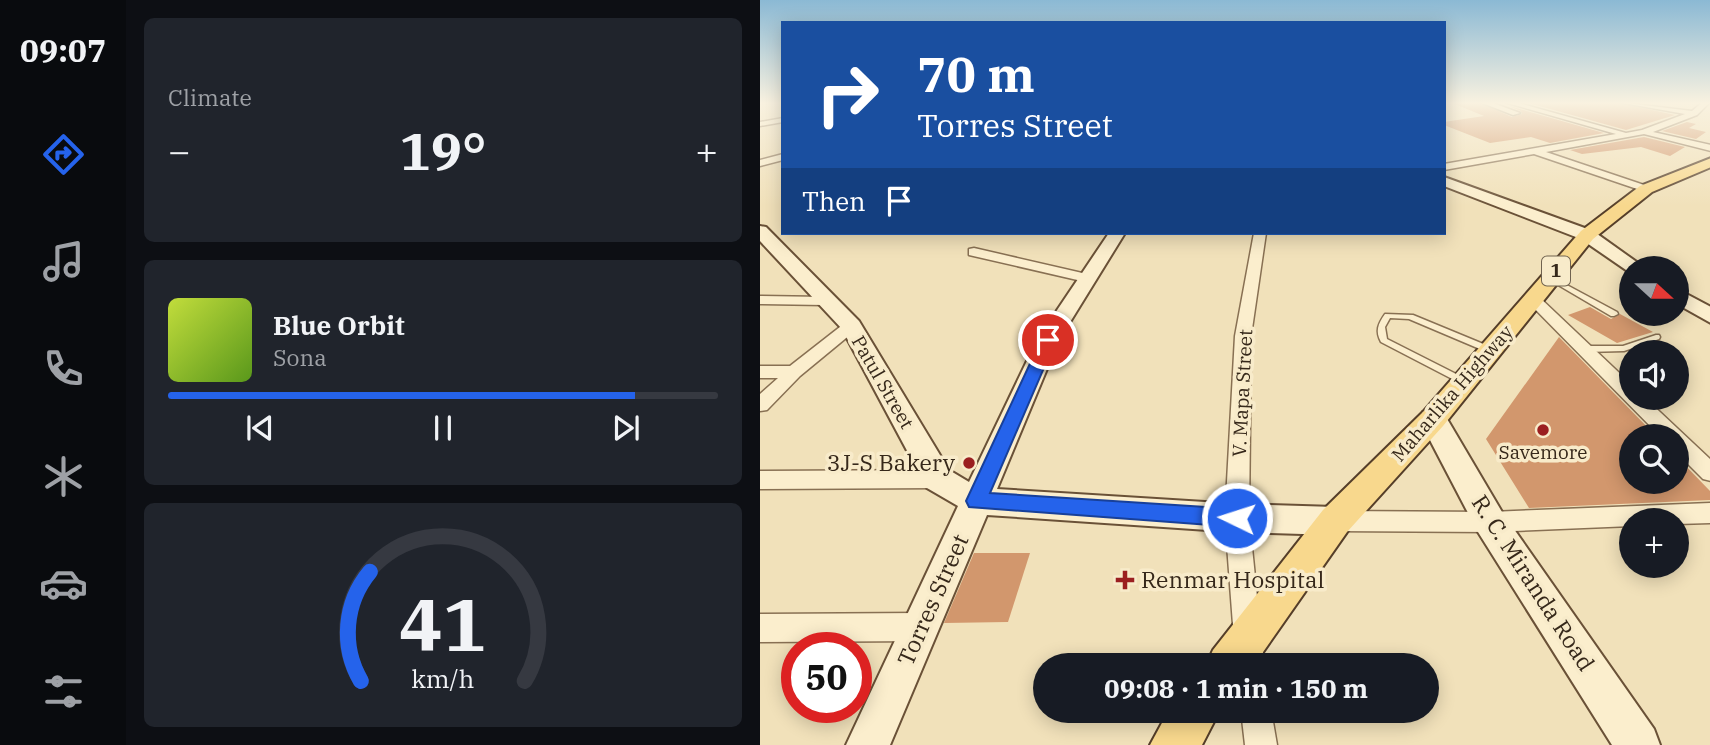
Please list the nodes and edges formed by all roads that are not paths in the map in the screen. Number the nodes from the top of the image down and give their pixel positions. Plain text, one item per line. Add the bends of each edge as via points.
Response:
1 (1616, 137) edge
2 (1655, 137) edge
3 (1534, 151) junction
4 (781, 158) edge
5 (1709, 161) edge
6 (760, 163) edge
7 (1446, 167) edge
8 (1446, 182) edge
9 (1646, 189) junction
10 (760, 231) edge
11 (1115, 235) edge
12 (1260, 235) edge
13 (1587, 235) junction
14 (974, 252) dead end
15 (1619, 257) edge
16 (1086, 278) junction
17 (1550, 278) junction
18 (1532, 299) junction
19 (760, 300) edge
20 (824, 301) junction
21 (1689, 303) edge
22 (1614, 314) dead end
23 (1710, 317) edge
24 (851, 326) junction
25 (1656, 337) dead end
26 (1583, 349) junction
27 (1491, 351) junction
28 (760, 372) edge
29 (794, 372) junction
30 (1465, 382) junction
31 (1619, 384) edge
32 (760, 405) edge
33 (1645, 410) edge
34 (1433, 419) junction
35 (1660, 424) edge
36 (1689, 453) edge
37 (1710, 473) edge
38 (938, 479) junction
39 (760, 480) edge
40 (977, 501) junction
41 (1710, 513) edge
42 (1237, 518) junction
43 (1335, 522) junction
44 (1490, 522) junction
45 (922, 627) junction
46 (760, 628) edge
47 (1241, 653) edge
48 (1243, 653) edge
49 (1188, 723) edge
50 (1258, 723) edge
51 (868, 745) edge
52 (1174, 745) edge
53 (1261, 745) edge
54 (1638, 745) edge

1 - 3 street
2 - 5 street
3 - 7 street
3 - 9 street
4 - 6 street
5 - 9 main road, Maharlika Highway / 1
8 - 13 main road
9 - 13 main road, Maharlika Highway / 1
10 - 20 main road, Patul Street
11 - 16 main road, Torres Street
12 - 42 street, V. Mapa Street via 1243,336
13 - 15 main road
13 - 17 main road, Maharlika Highway / 1
14 - 16 street
16 - 40 main road, Torres Street via 1048,340
17 - 18 main road, Maharlika Highway / 1
17 - 22 lane
18 - 26 street
18 - 27 main road, Maharlika Highway / 1
19 - 20 street
20 - 24 main road, Patul Street
21 - 23 main road
24 - 29 street
24 - 38 main road, Patul Street
25 - 26 lane via 1624,348
26 - 31 street
27 - 30 main road, Maharlika Highway / 1
27 - 30 lane via 1410,317 1388,316 1381,324 1384,340
28 - 29 street
29 - 32 street
30 - 34 main road, Maharlika Highway / 1
33 - 35 street
34 - 43 main road, Maharlika Highway / 1
34 - 44 main road, R. C. Miranda Road
36 - 37 street
38 - 39 street
38 - 40 main road
40 - 42 main road
40 - 45 main road, Torres Street
41 - 44 street
42 - 43 main road
42 - 47 street, V. Mapa Street
43 - 44 street
43 - 48 main road, Maharlika Highway / 1
44 - 54 main road, R. C. Miranda Road
45 - 46 street
45 - 51 main road, Torres Street
49 - 52 main road
50 - 53 street

